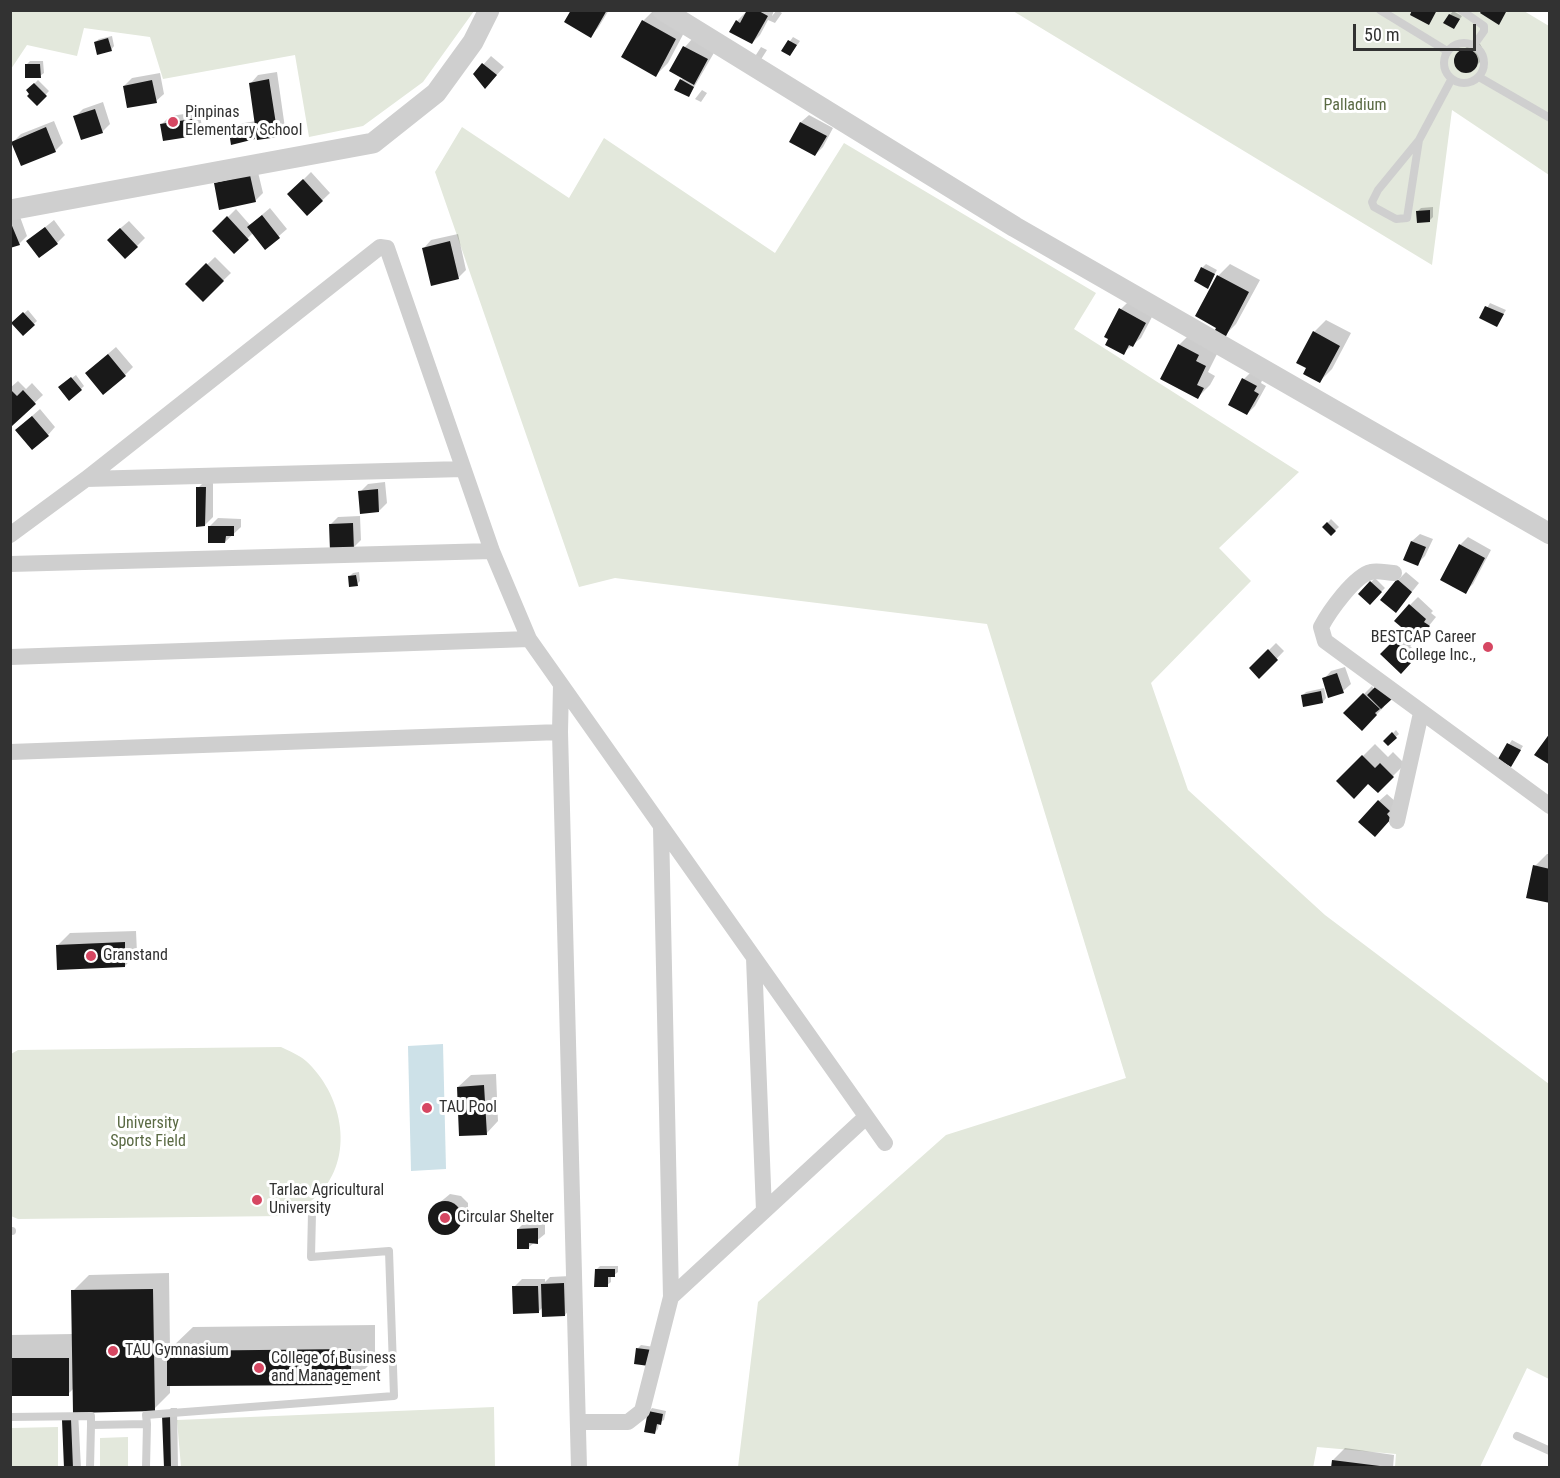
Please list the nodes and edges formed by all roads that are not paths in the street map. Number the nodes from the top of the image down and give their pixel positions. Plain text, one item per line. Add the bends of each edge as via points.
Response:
1 (489, 10) edge
2 (663, 10) edge
3 (1380, 10) edge
4 (1461, 10) edge
5 (1474, 45) junction
6 (1447, 51) junction
7 (1479, 77) junction
8 (1451, 80) junction
9 (1550, 118) edge
10 (1419, 140) junction
11 (10, 210) edge
12 (463, 469) junction
13 (86, 479) junction
14 (1550, 534) edge
15 (10, 535) edge
16 (492, 551) junction
17 (10, 564) edge
18 (1394, 573) dead end
19 (529, 639) junction
20 (10, 657) edge
21 (561, 685) junction
22 (1421, 713) junction
23 (560, 732) junction
24 (10, 752) edge
25 (1550, 806) edge
26 (1397, 821) dead end
27 (661, 826) junction
28 (754, 958) junction
29 (866, 1117) junction
30 (885, 1143) dead end
31 (764, 1210) junction
32 (312, 1213) dead end
33 (671, 1297) junction
34 (10, 1417) edge
35 (578, 1422) junction
36 (147, 1424) junction
37 (91, 1425) junction
38 (1517, 1436) dead end
39 (1550, 1451) edge
40 (90, 1467) edge
41 (146, 1467) edge
42 (579, 1467) edge

1 - 11 street via 436,93 373,143
2 - 14 street via 1015,227
3 - 6 lane
4 - 5 lane via 1485,26
5 - 6 lane via 1464,43
5 - 7 lane via 1484,60
6 - 8 lane via 1444,71
7 - 8 lane via 1471,83
7 - 9 lane
8 - 10 lane
10 - 10 lane via 1407,218 1396,219 1372,202
12 - 13 street
12 - 13 street via 387,248 383,247
12 - 16 street
13 - 15 street
16 - 17 street
16 - 19 street
18 - 22 street via 1373,571 1361,576 1322,627 1325,641
19 - 20 street
19 - 21 street
21 - 23 street
21 - 27 street
22 - 25 street
22 - 26 street
23 - 24 street
23 - 35 street
27 - 28 street
27 - 33 street
28 - 29 street
28 - 31 street
29 - 30 street
29 - 31 street
31 - 33 street
32 - 36 lane via 311,1257 389,1251 394,1396 147,1415
33 - 35 street via 642,1411 628,1422
34 - 37 lane via 91,1416
35 - 42 street
36 - 37 lane
36 - 41 lane
37 - 40 lane
38 - 39 lane

